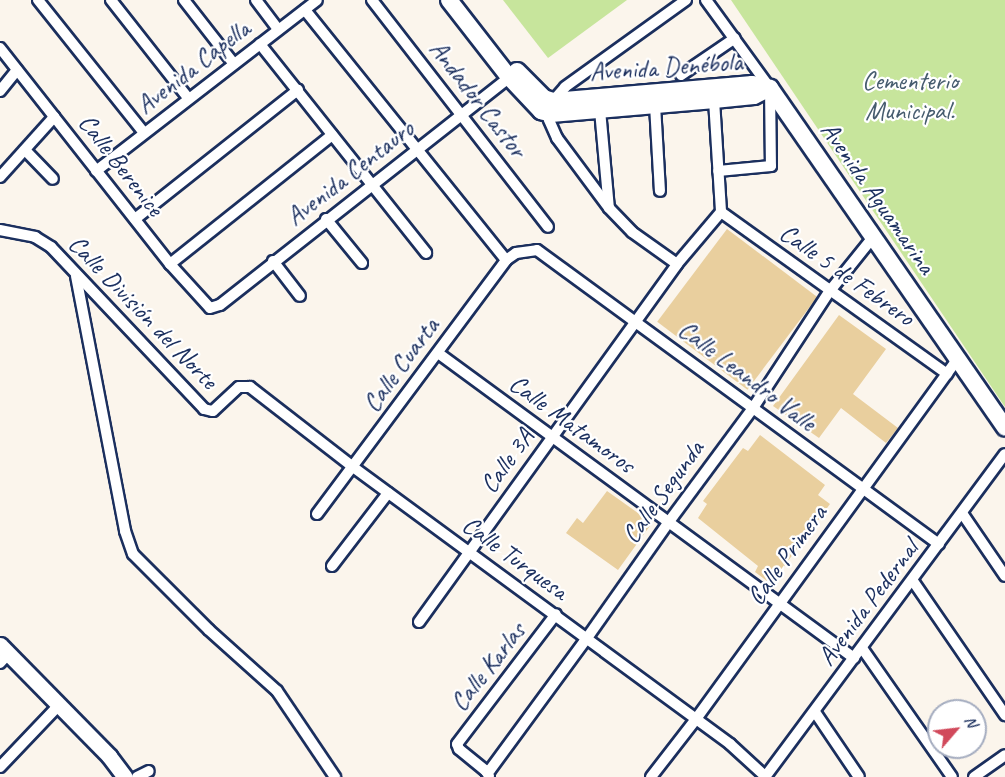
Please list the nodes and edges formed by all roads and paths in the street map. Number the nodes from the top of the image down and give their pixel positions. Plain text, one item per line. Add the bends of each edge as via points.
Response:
1 (38, 0) edge
2 (111, 0) edge
3 (184, 0) edge
4 (256, 0) edge
5 (317, 0) edge
6 (372, 0) edge
7 (686, 0) edge
8 (706, 0) edge
9 (459, 4) edge
10 (305, 10) junction
11 (278, 29) junction
12 (735, 38) junction
13 (260, 44) junction
14 (0, 48) edge
15 (234, 64) junction
16 (17, 70) junction
17 (513, 75) junction
18 (681, 75) dead end
19 (770, 88) junction
20 (298, 90) junction
21 (0, 91) edge
22 (188, 98) junction
23 (714, 100) junction
24 (655, 105) junction
25 (552, 107) junction
26 (600, 110) junction
27 (461, 113) junction
28 (54, 117) junction
29 (144, 133) junction
30 (332, 135) junction
31 (416, 149) junction
32 (25, 150) junction
33 (96, 171) junction
34 (718, 171) junction
35 (0, 177) edge
36 (53, 179) dead end
37 (371, 184) junction
38 (660, 190) dead end
39 (609, 208) junction
40 (721, 212) junction
41 (135, 219) junction
42 (326, 219) junction
43 (548, 227) dead end
44 (0, 230) edge
45 (874, 236) junction
46 (527, 250) joint
47 (426, 253) dead end
48 (506, 260) junction
49 (273, 261) junction
50 (362, 263) dead end
51 (170, 264) junction
52 (677, 264) junction
53 (76, 276) junction
54 (829, 292) junction
55 (300, 296) dead end
56 (210, 308) joint
57 (635, 321) junction
58 (438, 353) junction
59 (958, 358) junction
60 (947, 374) junction
61 (235, 391) joint
62 (753, 408) junction
63 (1002, 420) edge
64 (552, 438) junction
65 (1005, 454) edge
66 (353, 467) junction
67 (863, 491) junction
68 (388, 493) junction
69 (962, 513) junction
70 (317, 514) dead end
71 (668, 523) junction
72 (939, 544) junction
73 (468, 552) junction
74 (332, 566) dead end
75 (1005, 576) edge
76 (913, 581) junction
77 (779, 604) junction
78 (556, 615) junction
79 (419, 622) dead end
80 (586, 638) junction
81 (862, 648) junction
82 (3, 654) edge
83 (854, 658) junction
84 (60, 704) junction
85 (815, 711) junction
86 (1005, 716) edge
87 (696, 719) junction
88 (1005, 755) edge
89 (0, 767) edge
90 (149, 771) dead end
91 (488, 774) edge
92 (125, 777) edge
93 (137, 777) edge
94 (334, 777) edge
95 (651, 777) edge
96 (765, 777) edge
97 (859, 777) edge
98 (952, 777) edge
99 (974, 777) edge

1 - 29 street
2 - 22 street
3 - 15 street
4 - 11 street
5 - 10 street, Avenida Capella
6 - 27 street, Andador Castor
7 - 25 street via 565,87
8 - 12 street, Avenida Aguamarina
9 - 17 main road
10 - 11 street, Avenida Capella
10 - 31 street
11 - 13 street, Avenida Capella
12 - 18 street
12 - 19 street, Avenida Aguamarina
13 - 15 street, Avenida Capella
13 - 20 street
14 - 16 street, Calle Berenice
15 - 22 street, Avenida Capella
16 - 21 street
16 - 28 street, Calle Berenice
17 - 25 main road
17 - 27 street, Avenida Centauro
19 - 23 main road, Avenida Denébola via 754,96
19 - 25 main road, Avenida Denébola via 752,84
19 - 34 street via 771,166
19 - 45 main road, Avenida Aguamarina
20 - 30 street
20 - 41 street
22 - 29 street, Avenida Capella
23 - 24 main road, Avenida Denébola
23 - 34 street
24 - 26 main road, Avenida Denébola
24 - 38 street
25 - 26 main road, Avenida Denébola
25 - 39 street via 549,120 557,138
26 - 39 street
27 - 31 street, Avenida Centauro
27 - 43 street, Andador Castor
28 - 32 street
28 - 33 street, Calle Berenice
29 - 33 street, Avenida Capella
30 - 37 street
30 - 51 street
31 - 37 street, Avenida Centauro
31 - 48 street
32 - 35 street
32 - 36 street
33 - 41 street, Calle Berenice
34 - 40 street
37 - 42 street, Avenida Centauro
37 - 47 street
39 - 52 street via 632,232
40 - 52 street, Calle 3A
40 - 54 street, Calle 5 de Febrero
41 - 51 street, Calle Berenice
42 - 49 street, Avenida Centauro
42 - 50 street
44 - 53 street, Calle División del Norte via 35,237 51,247
45 - 54 street, Calle Segunda
45 - 59 main road, Avenida Aguamarina
46 - 48 street, Calle Cuarta
46 - 57 street, Calle Leandro Valle via 546,255
48 - 58 street, Calle Cuarta
49 - 55 street
49 - 56 street, Avenida Centauro via 220,305
51 - 56 street, Calle Berenice
52 - 57 street, Calle 3A
53 - 61 street, Calle División del Norte via 199,405 208,411 219,408
53 - 94 street via 125,531 133,554 176,600 277,691
54 - 60 street, Calle 5 de Febrero
54 - 62 street, Calle Segunda
57 - 62 street, Calle Leandro Valle
57 - 64 street, Calle 3A
58 - 64 street, Calle Matamoros
58 - 66 street, Calle Cuarta
59 - 60 street, Calle Primera
59 - 63 main road, Avenida Aguamarina
60 - 67 street, Calle Primera
61 - 66 street, Calle Turquesa via 250,387
62 - 67 street, Calle Leandro Valle
62 - 71 street, Calle Segunda
64 - 71 street, Calle Matamoros
64 - 73 street, Calle 3A
65 - 69 street, Avenida Pedernal
66 - 68 street, Calle Turquesa
66 - 70 street, Calle Cuarta
67 - 72 street, Calle Leandro Valle
67 - 77 street, Calle Primera
68 - 73 street, Calle Turquesa
68 - 74 street
69 - 72 street, Avenida Pedernal
69 - 75 street
71 - 77 street, Calle Matamoros
71 - 80 street, Calle Segunda
72 - 76 street, Avenida Pedernal
73 - 78 street, Calle Turquesa
73 - 79 street, Calle 3A
76 - 81 street, Avenida Pedernal
76 - 86 street
77 - 83 street, Calle Matamoros
77 - 87 street, Calle Primera
78 - 80 street, Calle Turquesa
78 - 91 street, Calle Karlas via 457,747
80 - 87 street, Calle Turquesa
80 - 91 street, Calle Segunda
81 - 83 street, Avenida Pedernal
81 - 98 street
82 - 84 main road
83 - 85 street, Avenida Pedernal
84 - 89 street
84 - 92 main road
85 - 96 street, Avenida Pedernal
85 - 97 street
87 - 95 street, Calle Primera
87 - 96 street, Calle Turquesa
88 - 99 street
90 - 93 street

